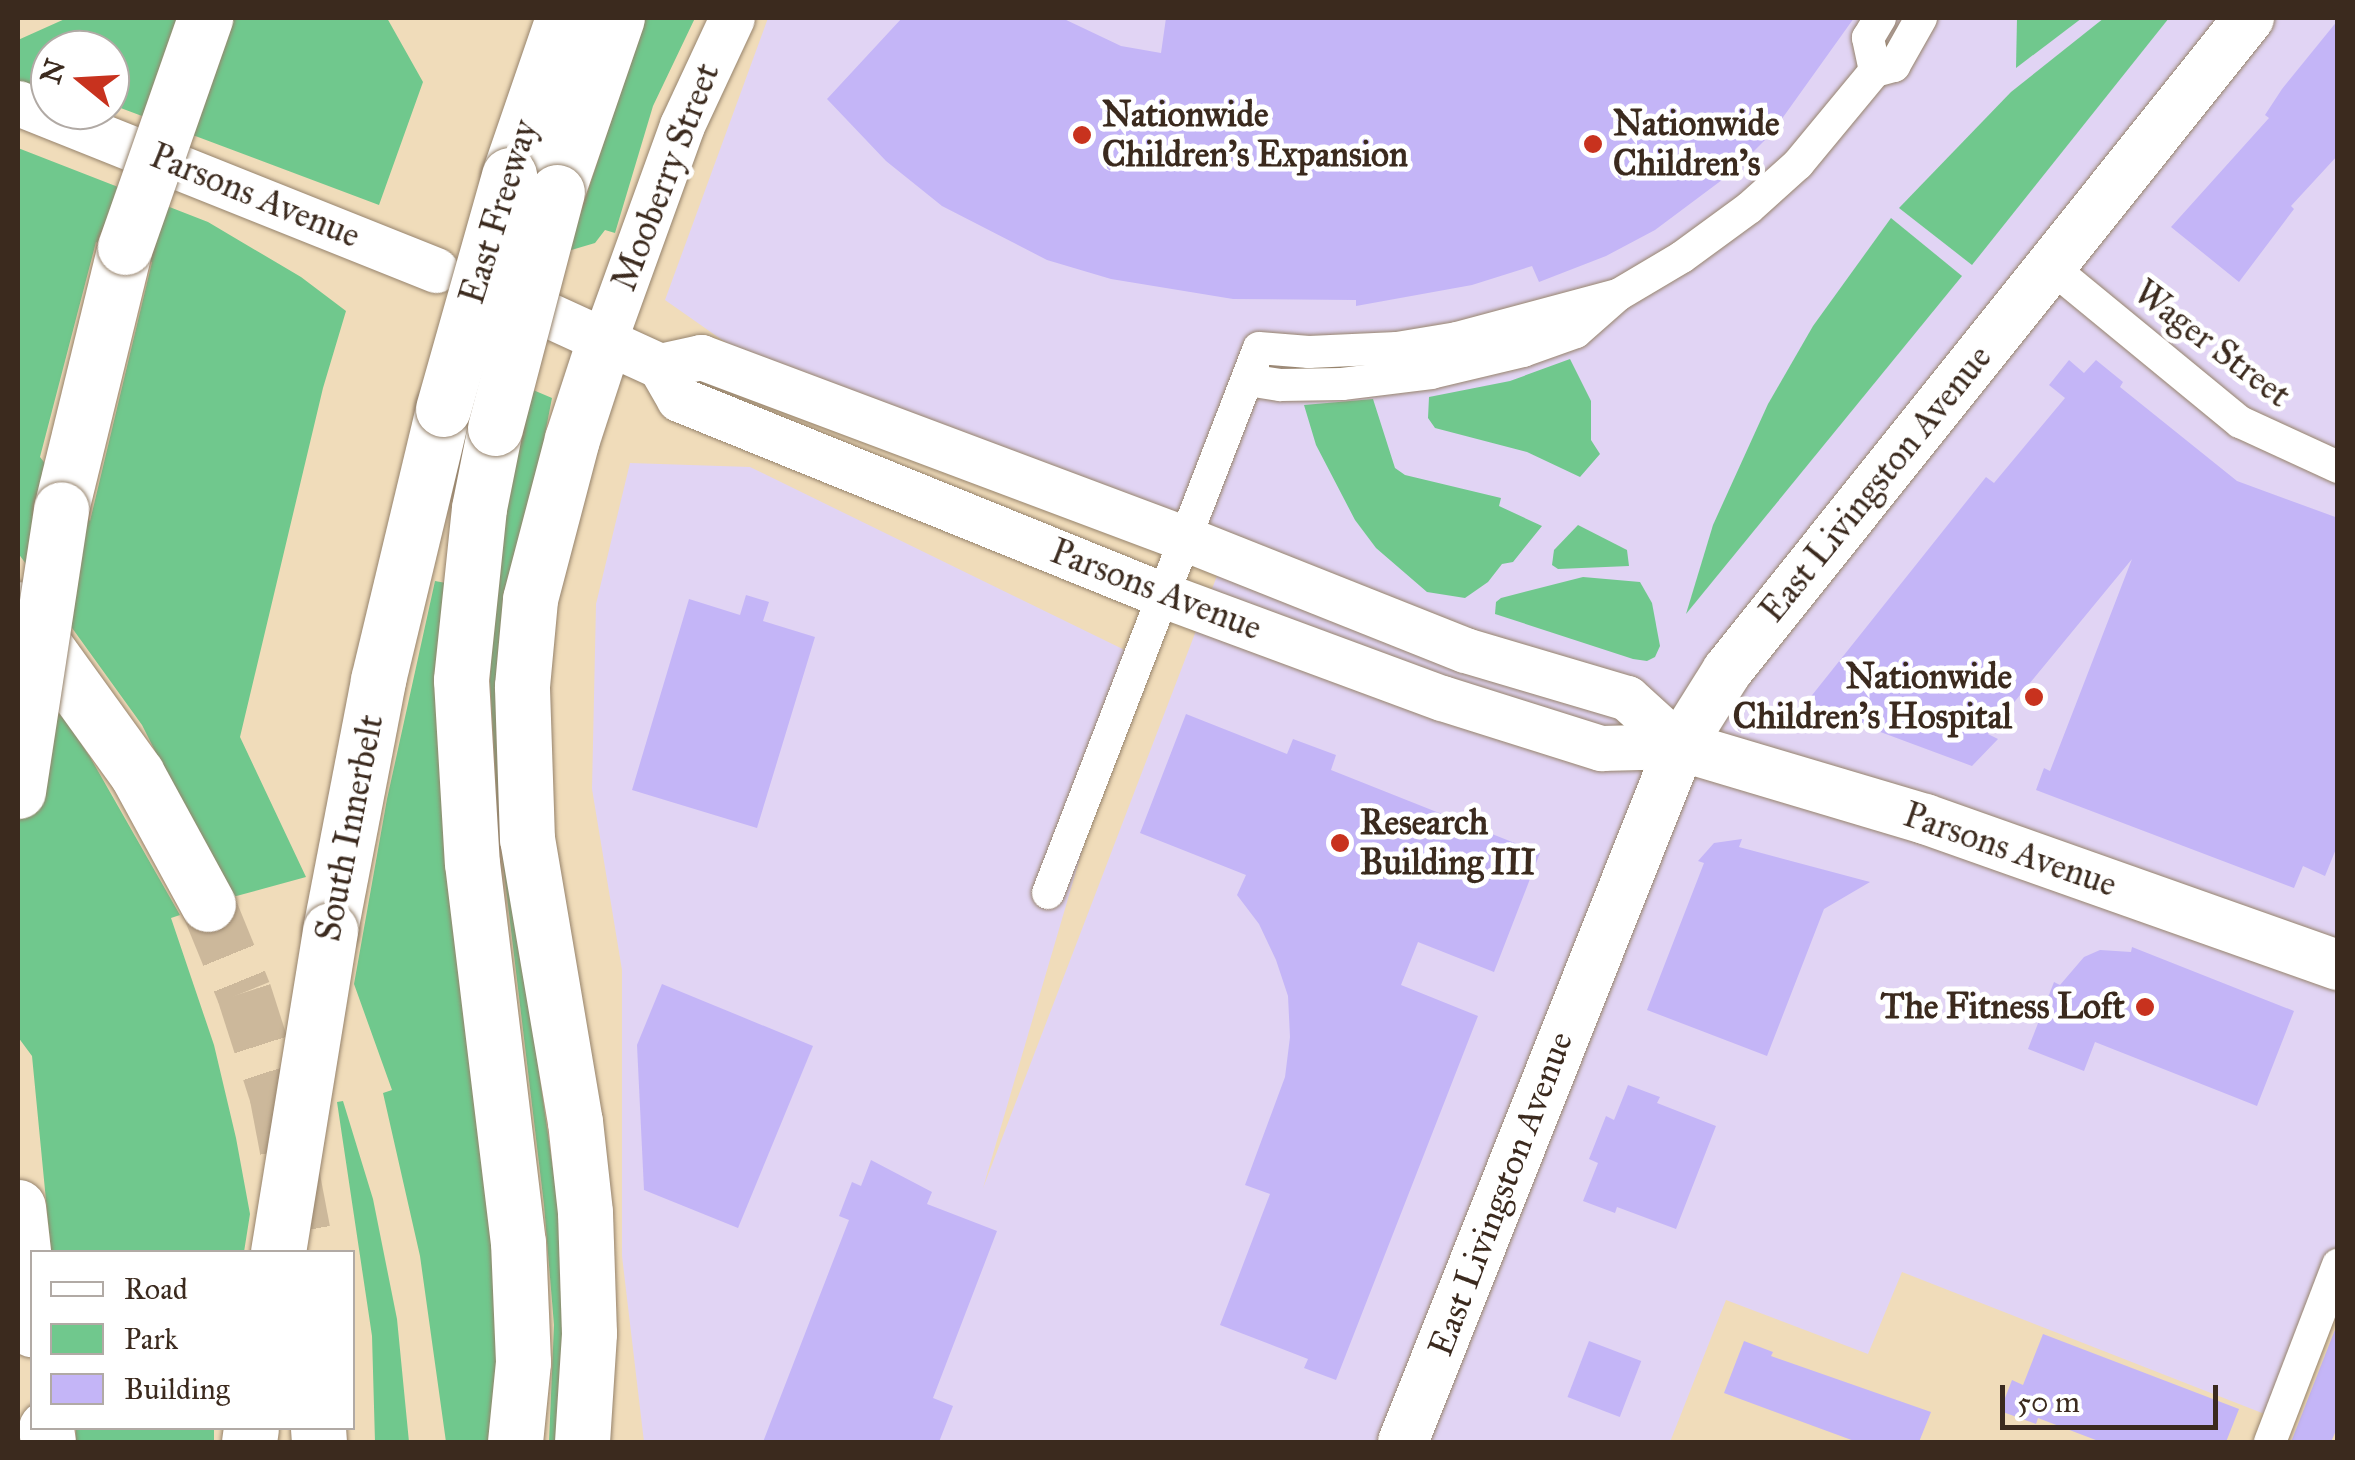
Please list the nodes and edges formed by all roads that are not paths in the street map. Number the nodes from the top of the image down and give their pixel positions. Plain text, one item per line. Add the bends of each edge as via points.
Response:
1 (205, 18) edge
2 (563, 18) edge
3 (617, 18) edge
4 (732, 18) edge
5 (1880, 18) edge
6 (1922, 18) edge
7 (2248, 18) edge
8 (1875, 71) junction
9 (24, 105) edge
10 (533, 184) junction
11 (2050, 266) junction
12 (436, 270) dead end
13 (1618, 295) junction
14 (544, 314) dead end
15 (605, 338) junction
16 (660, 366) junction
17 (1248, 380) junction
18 (442, 408) joint
19 (2338, 467) edge
20 (1186, 538) junction
21 (1163, 594) junction
22 (18, 608) edge
23 (1680, 746) junction
24 (18, 791) edge
25 (1048, 893) dead end
26 (208, 904) tunnel mouth
27 (2338, 966) edge
28 (18, 1207) edge
29 (278, 1250) edge
30 (2338, 1266) edge
31 (30, 1312) edge
32 (515, 1442) edge
33 (582, 1442) edge
34 (1403, 1442) edge
35 (2270, 1442) edge

1 - 24 highway, bridge via 125,247 62,509
2 - 10 highway, East Freeway
3 - 10 highway
4 - 15 street, Mooberry Street via 682,125
5 - 8 street via 1868,38
6 - 8 street via 1894,66
7 - 11 main road, East Livingston Avenue
8 - 13 street via 1798,164 1749,208
9 - 12 street, Parsons Avenue
10 - 18 highway, East Freeway, bridge
10 - 32 highway, bridge via 478,508 461,680 472,864 518,1242 523,1362
11 - 19 street, Wager Street via 2240,422
11 - 23 main road, East Livingston Avenue via 1727,671
13 - 17 street via 1576,332 1450,368 1342,384
13 - 17 street via 1397,348 1258,348
14 - 15 street, Parsons Avenue
15 - 16 street, Parsons Avenue
15 - 33 highway via 530,599 522,686 527,839 584,1212 589,1333
16 - 20 street, Parsons Avenue via 702,357
16 - 21 street, Parsons Avenue via 680,399
17 - 20 street
18 - 29 highway, South Innerbelt, bridge via 378,680
20 - 21 street
20 - 23 street, Parsons Avenue via 1465,650 1627,698
21 - 23 street, Parsons Avenue via 1442,698 1602,748
21 - 25 street
22 - 26 highway via 137,774
23 - 27 main road, Parsons Avenue via 1925,819
23 - 34 main road, East Livingston Avenue
28 - 31 highway
30 - 35 street

